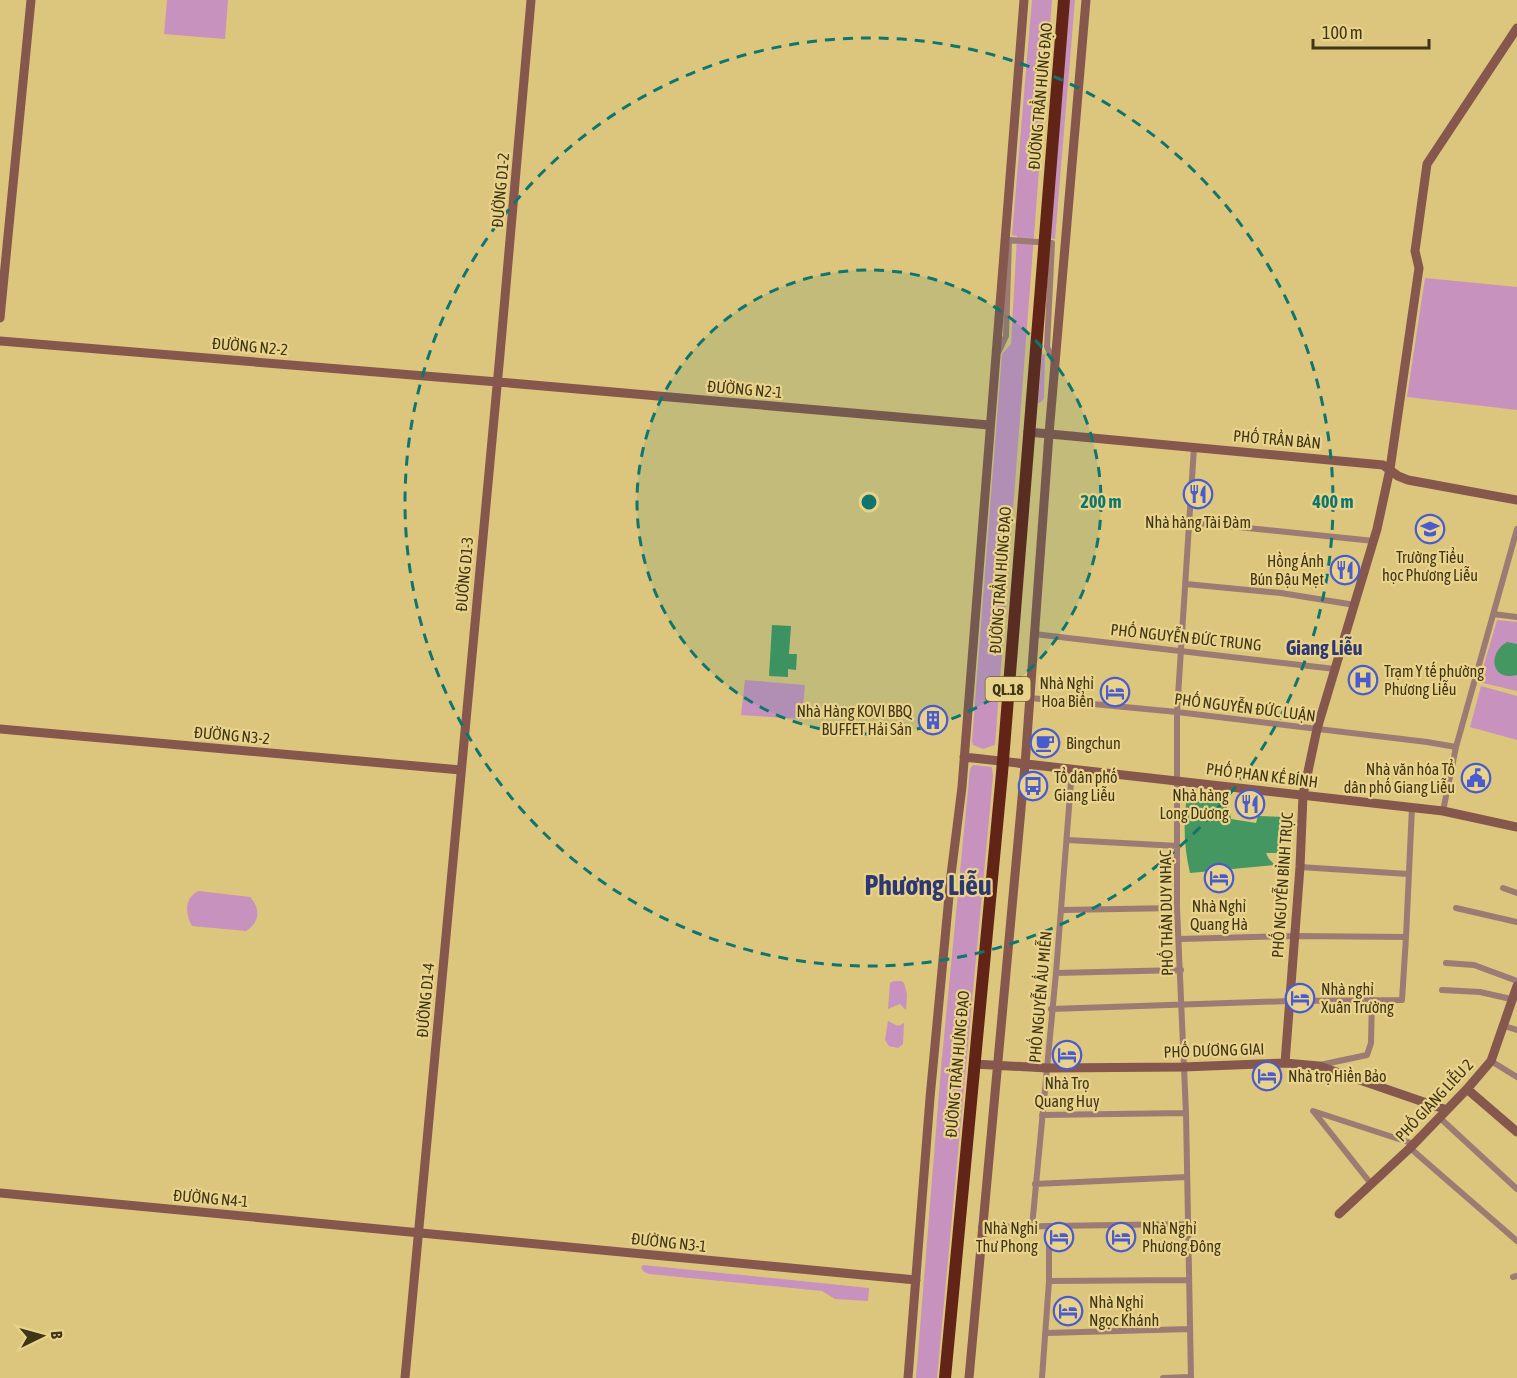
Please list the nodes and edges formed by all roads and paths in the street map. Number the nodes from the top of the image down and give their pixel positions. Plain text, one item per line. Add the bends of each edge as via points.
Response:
1 (31, 0) edge
2 (531, 0) edge
3 (1024, 0) edge
4 (1064, 0) edge
5 (1086, 0) edge
6 (1517, 28) edge
7 (0, 318) edge
8 (0, 341) edge
9 (996, 358) junction
10 (1056, 365) junction
11 (498, 382) junction
12 (989, 425) junction
13 (1028, 432) junction
14 (1049, 434) junction
15 (1194, 447) junction
16 (1390, 469) junction
17 (1517, 500) edge
18 (1189, 522) junction
19 (1517, 529) edge
20 (1374, 541) junction
21 (1514, 555) edge
22 (1186, 584) junction
23 (1356, 605) junction
24 (1493, 614) junction
25 (1517, 617) edge
26 (1034, 634) junction
27 (1181, 650) junction
28 (1335, 669) junction
29 (1030, 698) junction
30 (1177, 712) junction
31 (0, 729) edge
32 (1317, 729) junction
33 (1456, 747) junction
34 (964, 757) junction
35 (1003, 760) junction
36 (1025, 765) junction
37 (461, 770) junction
38 (1072, 770) junction
39 (1177, 780) junction
40 (1303, 795) junction
41 (1412, 807) junction
42 (1443, 811) junction
43 (1517, 827) edge
44 (1066, 840) junction
45 (1178, 846) junction
46 (1300, 867) junction
47 (1408, 874) junction
48 (1503, 888) dead end
49 (1517, 892) edge
50 (1177, 908) junction
51 (1456, 908) dead end
52 (1061, 910) junction
53 (1517, 921) edge
54 (1295, 936) junction
55 (1406, 937) junction
56 (1179, 939) junction
57 (1446, 963) dead end
58 (1181, 970) junction
59 (1056, 973) junction
60 (1517, 986) edge
61 (1442, 990) dead end
62 (1372, 999) junction
63 (1511, 999) junction
64 (1289, 1001) junction
65 (1182, 1004) junction
66 (1051, 1009) junction
67 (1504, 1026) junction
68 (1517, 1030) edge
69 (1491, 1061) junction
70 (1286, 1063) junction
71 (974, 1064) junction
72 (1319, 1066) junction
73 (998, 1067) junction
74 (1183, 1067) junction
75 (1047, 1068) junction
76 (1517, 1077) edge
77 (1467, 1089) junction
78 (1447, 1110) junction
79 (1186, 1113) junction
80 (1042, 1115) junction
81 (1440, 1118) junction
82 (1517, 1132) edge
83 (1412, 1146) junction
84 (1187, 1177) junction
85 (1035, 1184) junction
86 (1372, 1185) junction
87 (1517, 1189) edge
88 (0, 1193) edge
89 (1339, 1214) dead end
90 (1187, 1224) junction
91 (1049, 1226) junction
92 (981, 1227) junction
93 (1032, 1227) junction
94 (419, 1233) junction
95 (1517, 1241) edge
96 (916, 1280) junction
97 (1189, 1280) junction
98 (1049, 1281) junction
99 (1190, 1329) junction
100 (1046, 1334) junction
101 (405, 1378) edge
102 (908, 1378) edge
103 (945, 1378) edge
104 (969, 1378) edge
105 (1042, 1378) edge
106 (1163, 1378) edge
107 (1191, 1378) edge

1 - 7 street
2 - 11 street, ĐƯỜNG D1-2
3 - 9 street, ĐƯỜNG TRẦN HƯNG ĐẠO
4 - 13 highway, ĐƯỜNG TRẦN HƯNG ĐẠO / QL.18
5 - 10 street
6 - 16 street, PHỐ NGUYỄN BỈNH TRỤC via 1427,164 1414,250 1419,268
8 - 11 street, ĐƯỜNG N2-2
9 - 10 street via 1006,336 1009,240 1052,243 1047,347
9 - 12 street, ĐƯỜNG TRẦN HƯNG ĐẠO
10 - 14 street
11 - 12 street, ĐƯỜNG N2-1
11 - 37 street, ĐƯỜNG D1-3
12 - 34 street, ĐƯỜNG TRẦN HƯNG ĐẠO
13 - 14 street, PHỐ TRẦN BÀN
13 - 35 highway, ĐƯỜNG TRẦN HƯNG ĐẠO / QL.18
14 - 15 street, PHỐ TRẦN BÀN
14 - 26 street
15 - 16 street, PHỐ TRẦN BÀN via 1383,465
15 - 18 street, PHỐ THÂN DUY NHẠC
16 - 17 street, PHỐ TRẦN BÀN via 1408,480
16 - 20 street, PHỐ NGUYỄN BỈNH TRỤC
18 - 20 street
18 - 22 street, PHỐ THÂN DUY NHẠC
19 - 21 street
20 - 23 street, PHỐ NGUYỄN BỈNH TRỤC
21 - 24 street
22 - 23 street
22 - 27 street, PHỐ THÂN DUY NHẠC
23 - 28 street, PHỐ NGUYỄN BỈNH TRỤC
24 - 25 street
24 - 33 street
26 - 27 street, PHỐ NGUYỄN ĐỨC TRUNG
26 - 29 street
27 - 28 street, PHỐ NGUYỄN ĐỨC TRUNG
27 - 30 street, PHỐ THÂN DUY NHẠC
28 - 32 street, PHỐ NGUYỄN BỈNH TRỤC
29 - 30 street, PHỐ NGUYỄN ĐỨC LUẬN
29 - 36 street
30 - 32 street, PHỐ NGUYỄN ĐỨC LUẬN
30 - 39 street, PHỐ THÂN DUY NHẠC
31 - 37 street, ĐƯỜNG N3-2
32 - 33 street, PHỐ NGUYỄN ĐỨC LUẬN
32 - 40 street, PHỐ NGUYỄN BỈNH TRỤC
33 - 42 street
34 - 35 street, PHỐ PHAN KẾ BÍNH
34 - 96 street, ĐƯỜNG TRẦN HƯNG ĐẠO
35 - 36 street, PHỐ PHAN KẾ BÍNH
35 - 71 highway, ĐƯỜNG TRẦN HƯNG ĐẠO / QL.18
36 - 38 street, PHỐ PHAN KẾ BÍNH
36 - 73 street
37 - 94 street, ĐƯỜNG D1-4
38 - 39 street, PHỐ PHAN KẾ BÍNH
38 - 44 street, PHỐ NGUYỄN ẤU MIỄN
39 - 40 street, PHỐ PHAN KẾ BÍNH
39 - 45 street, PHỐ THÂN DUY NHẠC
40 - 41 street, PHỐ PHAN KẾ BÍNH
40 - 46 street, PHỐ NGUYỄN BỈNH TRỤC
41 - 42 street, PHỐ PHAN KẾ BÍNH
41 - 47 street
42 - 43 street, PHỐ PHAN KẾ BÍNH
44 - 45 street
44 - 52 street, PHỐ NGUYỄN ẤU MIỄN
45 - 50 street, PHỐ THÂN DUY NHẠC
46 - 47 street
46 - 54 street, PHỐ NGUYỄN BỈNH TRỤC
47 - 55 street
48 - 49 street
50 - 52 street
50 - 56 street, PHỐ THÂN DUY NHẠC
51 - 53 street
52 - 59 street, PHỐ NGUYỄN ẤU MIỄN
54 - 55 street
54 - 56 street
54 - 64 street, PHỐ NGUYỄN BỈNH TRỤC
55 - 62 street via 1402,1000
56 - 58 street, PHỐ THÂN DUY NHẠC
57 - 60 street via 1474,965
58 - 59 street
58 - 65 street, PHỐ THÂN DUY NHẠC
59 - 66 street, PHỐ NGUYỄN ẤU MIỄN
60 - 63 street, PHỐ GIANG LIỄU 2
61 - 63 street
62 - 64 street
62 - 72 street via 1367,1054
63 - 67 street, PHỐ GIANG LIỄU 2
64 - 65 street
64 - 70 street, PHỐ NGUYỄN BỈNH TRỤC
65 - 66 street
65 - 74 street, PHỐ THÂN DUY NHẠC
66 - 75 street, PHỐ NGUYỄN ẤU MIỄN
67 - 68 street
67 - 69 street, PHỐ GIANG LIỄU 2
69 - 76 street
69 - 77 street, PHỐ GIANG LIỄU 2
70 - 72 street, PHỐ DƯƠNG GIAI
70 - 74 street, PHỐ DƯƠNG GIAI
71 - 73 street, PHỐ DƯƠNG GIAI
71 - 103 highway, ĐƯỜNG TRẦN HƯNG ĐẠO / QL.18
72 - 78 street, PHỐ DƯƠNG GIAI
73 - 75 street, PHỐ DƯƠNG GIAI
73 - 92 street
74 - 75 street, PHỐ DƯƠNG GIAI
74 - 79 street, PHỐ THÂN DUY NHẠC
75 - 80 street, PHỐ NGUYỄN ẤU MIỄN
77 - 78 street, PHỐ GIANG LIỄU 2
77 - 82 street
78 - 81 street, PHỐ GIANG LIỄU 2
79 - 80 street
79 - 84 street, PHỐ THÂN DUY NHẠC
80 - 85 street, PHỐ NGUYỄN ẤU MIỄN
81 - 83 street, PHỐ GIANG LIỄU 2
81 - 87 street
83 - 86 street, PHỐ GIANG LIỄU 2
83 - 86 street via 1313,1111
83 - 95 street
84 - 85 street
84 - 90 street, PHỐ THÂN DUY NHẠC
85 - 93 street, PHỐ NGUYỄN ẤU MIỄN
86 - 89 street, PHỐ GIANG LIỄU 2
88 - 94 street, ĐƯỜNG N4-1
90 - 91 street
90 - 97 street, PHỐ THÂN DUY NHẠC
91 - 93 street
91 - 98 street
92 - 93 street
92 - 104 street
94 - 96 street, ĐƯỜNG N3-1
94 - 101 street, ĐƯỜNG D1-4
96 - 102 street, ĐƯỜNG TRẦN HƯNG ĐẠO
97 - 98 street
97 - 99 street, PHỐ THÂN DUY NHẠC
98 - 100 street
99 - 100 street
99 - 107 street, PHỐ THÂN DUY NHẠC
100 - 105 street
106 - 107 street

